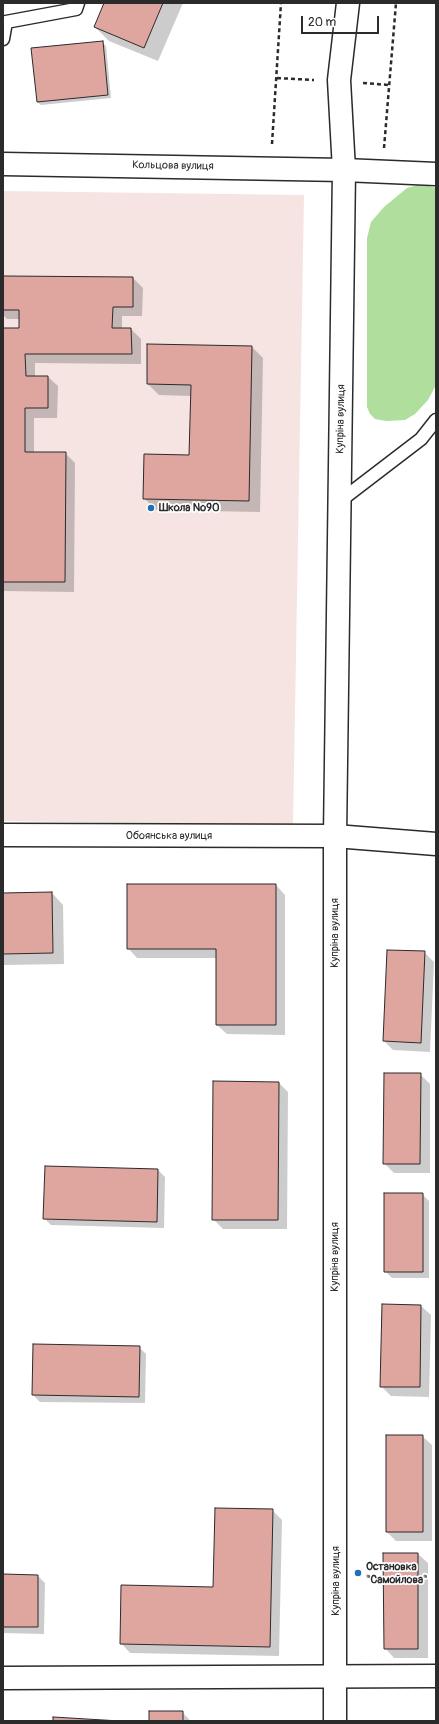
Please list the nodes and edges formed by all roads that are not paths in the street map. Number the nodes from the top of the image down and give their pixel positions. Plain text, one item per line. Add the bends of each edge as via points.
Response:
1 (78, 3) edge
2 (348, 3) edge
3 (3, 39) edge
4 (3, 164) edge
5 (344, 170) junction
6 (436, 174) edge
7 (436, 420) edge
8 (340, 501) junction
9 (3, 835) edge
10 (335, 836) junction
11 (436, 844) edge
12 (436, 1676) edge
13 (336, 1677) junction
14 (3, 1678) edge
15 (335, 1721) edge

1 - 3 lane via 76,9 6,22
2 - 5 main road, Купріна вулиця via 339,80
4 - 5 main road, Кольцова вулиця
5 - 6 main road, Кольцова вулиця
5 - 8 main road, Купріна вулиця
7 - 8 lane via 421,439
8 - 10 main road, Купріна вулиця
9 - 10 main road, Обоянська вулиця
10 - 11 main road
10 - 13 main road, Купріна вулиця
12 - 13 main road
13 - 14 main road
13 - 15 main road, Купріна вулиця

